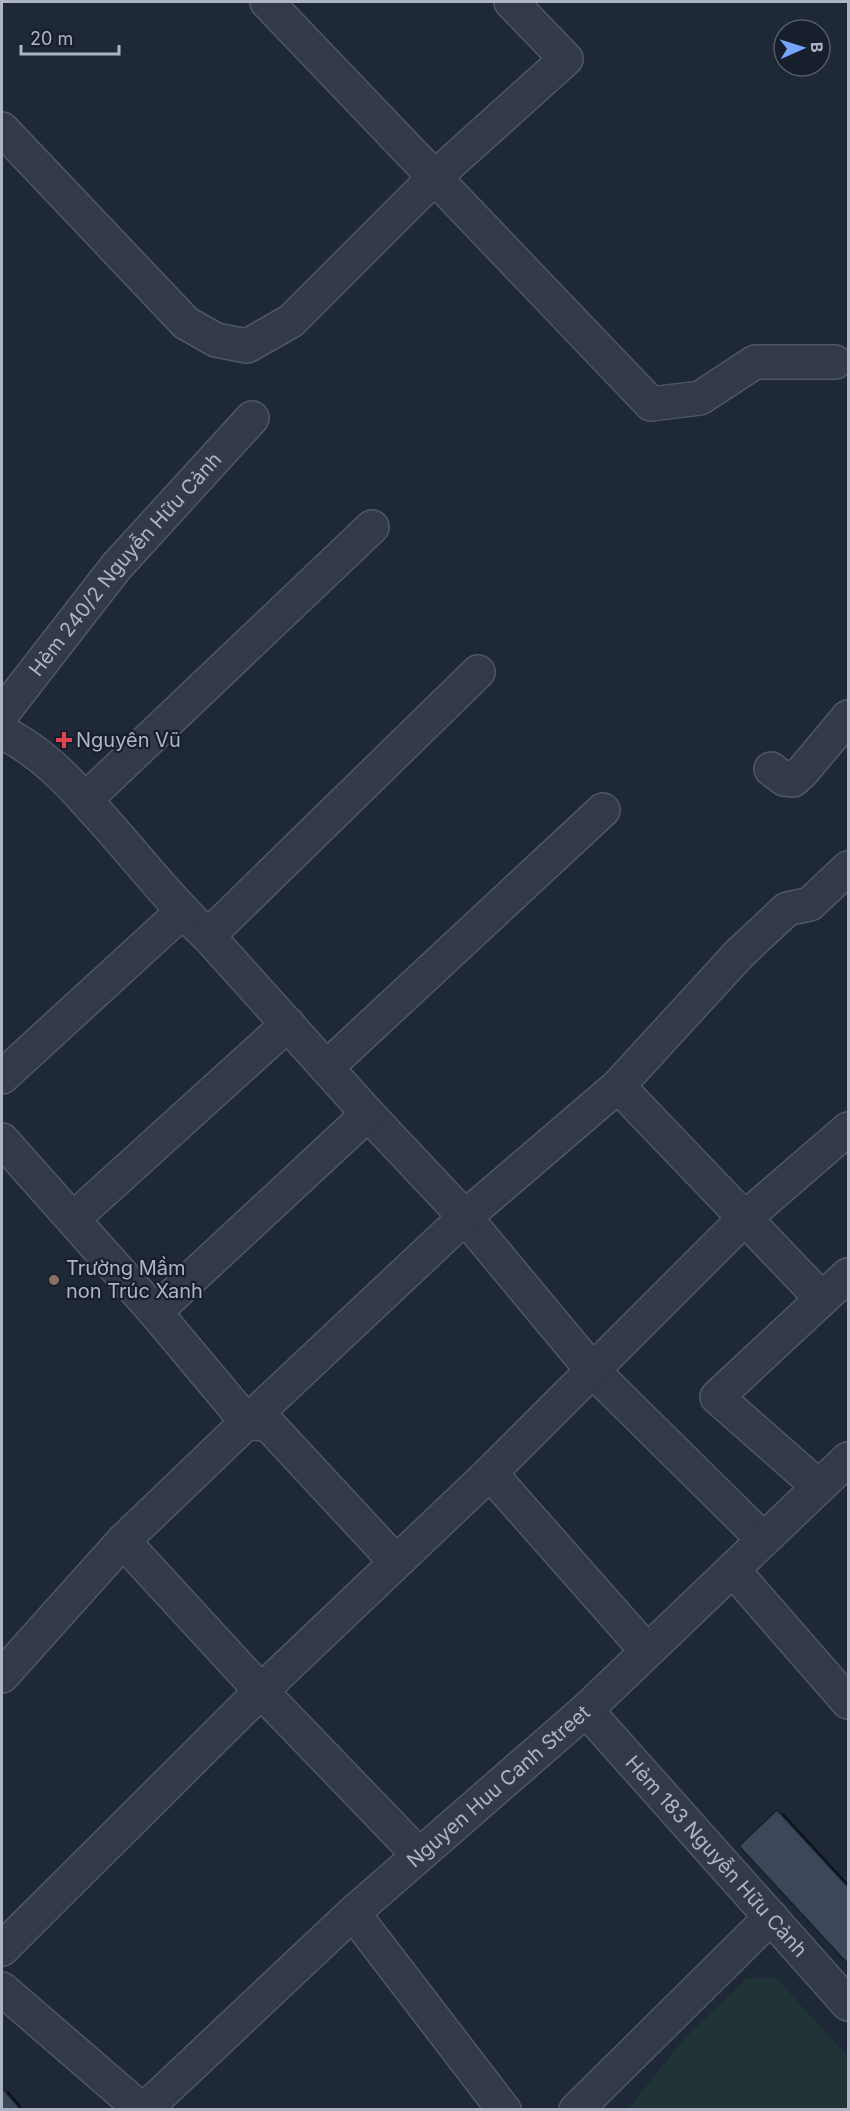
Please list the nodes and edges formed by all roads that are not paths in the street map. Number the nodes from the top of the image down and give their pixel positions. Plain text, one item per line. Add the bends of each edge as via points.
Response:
1 (267, 2) edge
2 (511, 2) edge
3 (2, 129) edge
4 (435, 177) junction
5 (835, 362) dead end
6 (252, 418) dead end
7 (372, 527) dead end
8 (478, 672) dead end
9 (2, 714) edge
10 (849, 717) edge
11 (2, 732) edge
12 (771, 769) dead end
13 (85, 800) junction
14 (603, 810) dead end
15 (849, 868) edge
16 (182, 912) junction
17 (208, 936) junction
18 (288, 1024) junction
19 (327, 1067) junction
20 (2, 1077) edge
21 (618, 1086) junction
22 (368, 1114) junction
23 (849, 1129) edge
24 (2, 1140) edge
25 (465, 1217) junction
26 (745, 1218) junction
27 (73, 1220) junction
28 (849, 1275) edge
29 (822, 1299) junction
30 (155, 1312) junction
31 (593, 1371) junction
32 (247, 1422) junction
33 (849, 1459) edge
34 (490, 1473) junction
35 (818, 1486) junction
36 (763, 1539) junction
37 (123, 1541) junction
38 (396, 1562) junction
39 (733, 1570) junction
40 (647, 1652) junction
41 (6, 1661) edge
42 (261, 1691) junction
43 (849, 1702) edge
44 (586, 1710) junction
45 (418, 1855) junction
46 (352, 1913) junction
47 (771, 1917) junction
48 (2, 1949) edge
49 (2, 1989) edge
50 (849, 2004) edge
51 (143, 2109) edge
52 (504, 2109) edge
53 (576, 2109) edge

1 - 4 street
2 - 4 street via 566,59
3 - 4 street via 186,323 216,340 246,346 291,321
4 - 5 street via 651,404 700,398 755,362
6 - 9 street, Hẻm 240/2 Nguyễn Hữu Cảnh via 116,567
7 - 13 street
8 - 17 street
10 - 12 street via 793,780 784,779
11 - 13 street via 57,769
13 - 16 street
14 - 19 street
15 - 21 street via 810,904 787,909 739,954
16 - 17 street
16 - 20 street
17 - 18 street
18 - 19 street
18 - 27 street
19 - 22 street
21 - 25 street
21 - 26 street
22 - 25 street
22 - 30 street
23 - 26 street
24 - 27 street
25 - 31 street
25 - 32 street
26 - 29 street
26 - 31 street
27 - 30 street
28 - 29 street
29 - 35 street via 717,1397
30 - 32 street
31 - 34 street
31 - 36 street
32 - 37 street
32 - 38 street via 269,1425
33 - 35 street, Nguyen Huu Canh Street
34 - 38 street
34 - 40 street
35 - 36 street, Nguyen Huu Canh Street
36 - 39 street, Nguyen Huu Canh Street
37 - 41 street
37 - 42 street
38 - 42 street
39 - 40 street, Nguyen Huu Canh Street
39 - 43 street
40 - 44 street, Nguyen Huu Canh Street
42 - 45 street
42 - 48 street
44 - 45 street, Nguyen Huu Canh Street
44 - 47 street, Hẻm 183 Nguyễn Hữu Cảnh
45 - 46 street, Nguyen Huu Canh Street
46 - 51 street, Nguyen Huu Canh Street
46 - 52 street
47 - 50 street, Hẻm 183 Nguyễn Hữu Cảnh
47 - 53 street
49 - 51 street

